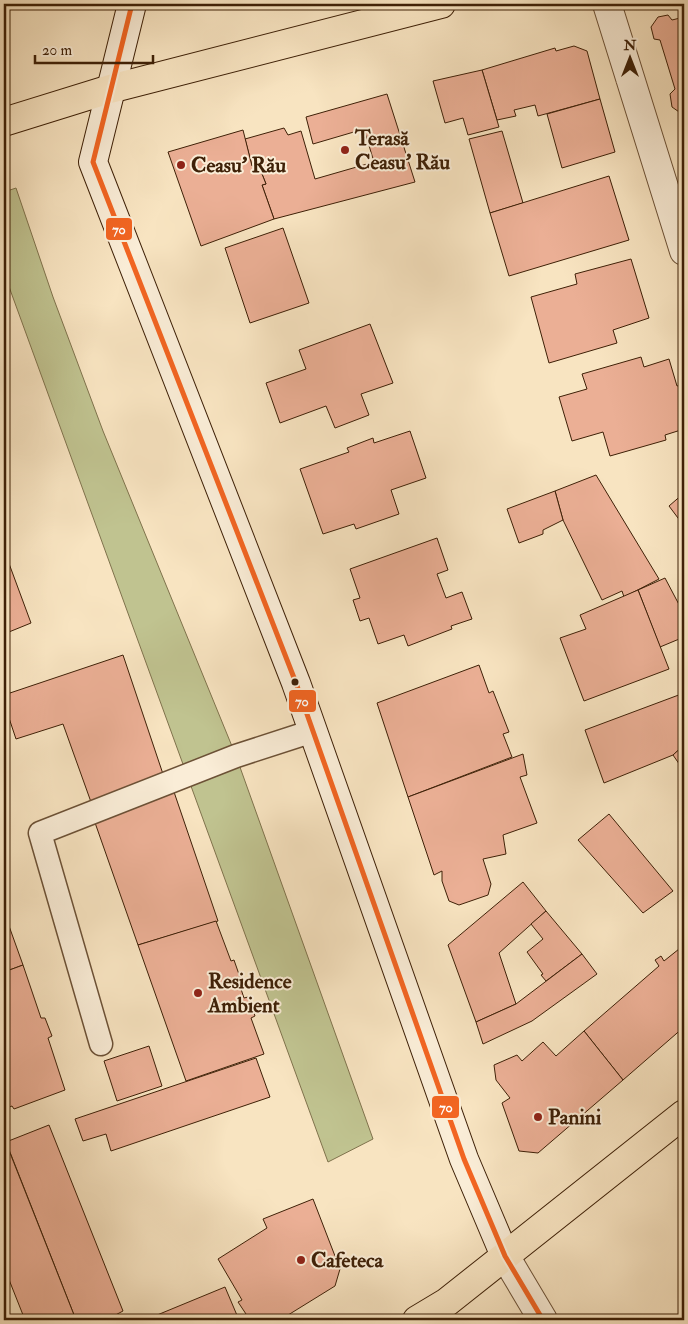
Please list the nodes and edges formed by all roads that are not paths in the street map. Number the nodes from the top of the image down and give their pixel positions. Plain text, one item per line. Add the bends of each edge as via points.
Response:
1 (132, 4) edge
2 (392, 4) edge
3 (607, 4) edge
4 (431, 7) edge
5 (110, 90) junction
6 (4, 122) edge
7 (684, 251) edge
8 (312, 731) junction
9 (101, 1044) dead end
10 (684, 1114) edge
11 (505, 1256) junction
12 (416, 1320) edge
13 (543, 1320) edge

1 - 5 main road
2 - 4 main road
3 - 7 main road
4 - 5 main road
5 - 6 main road
5 - 8 main road via 93,162
8 - 9 lane via 236,756 40,833
8 - 11 main road via 464,1159
10 - 11 main road
11 - 12 main road via 447,1302
11 - 13 main road

